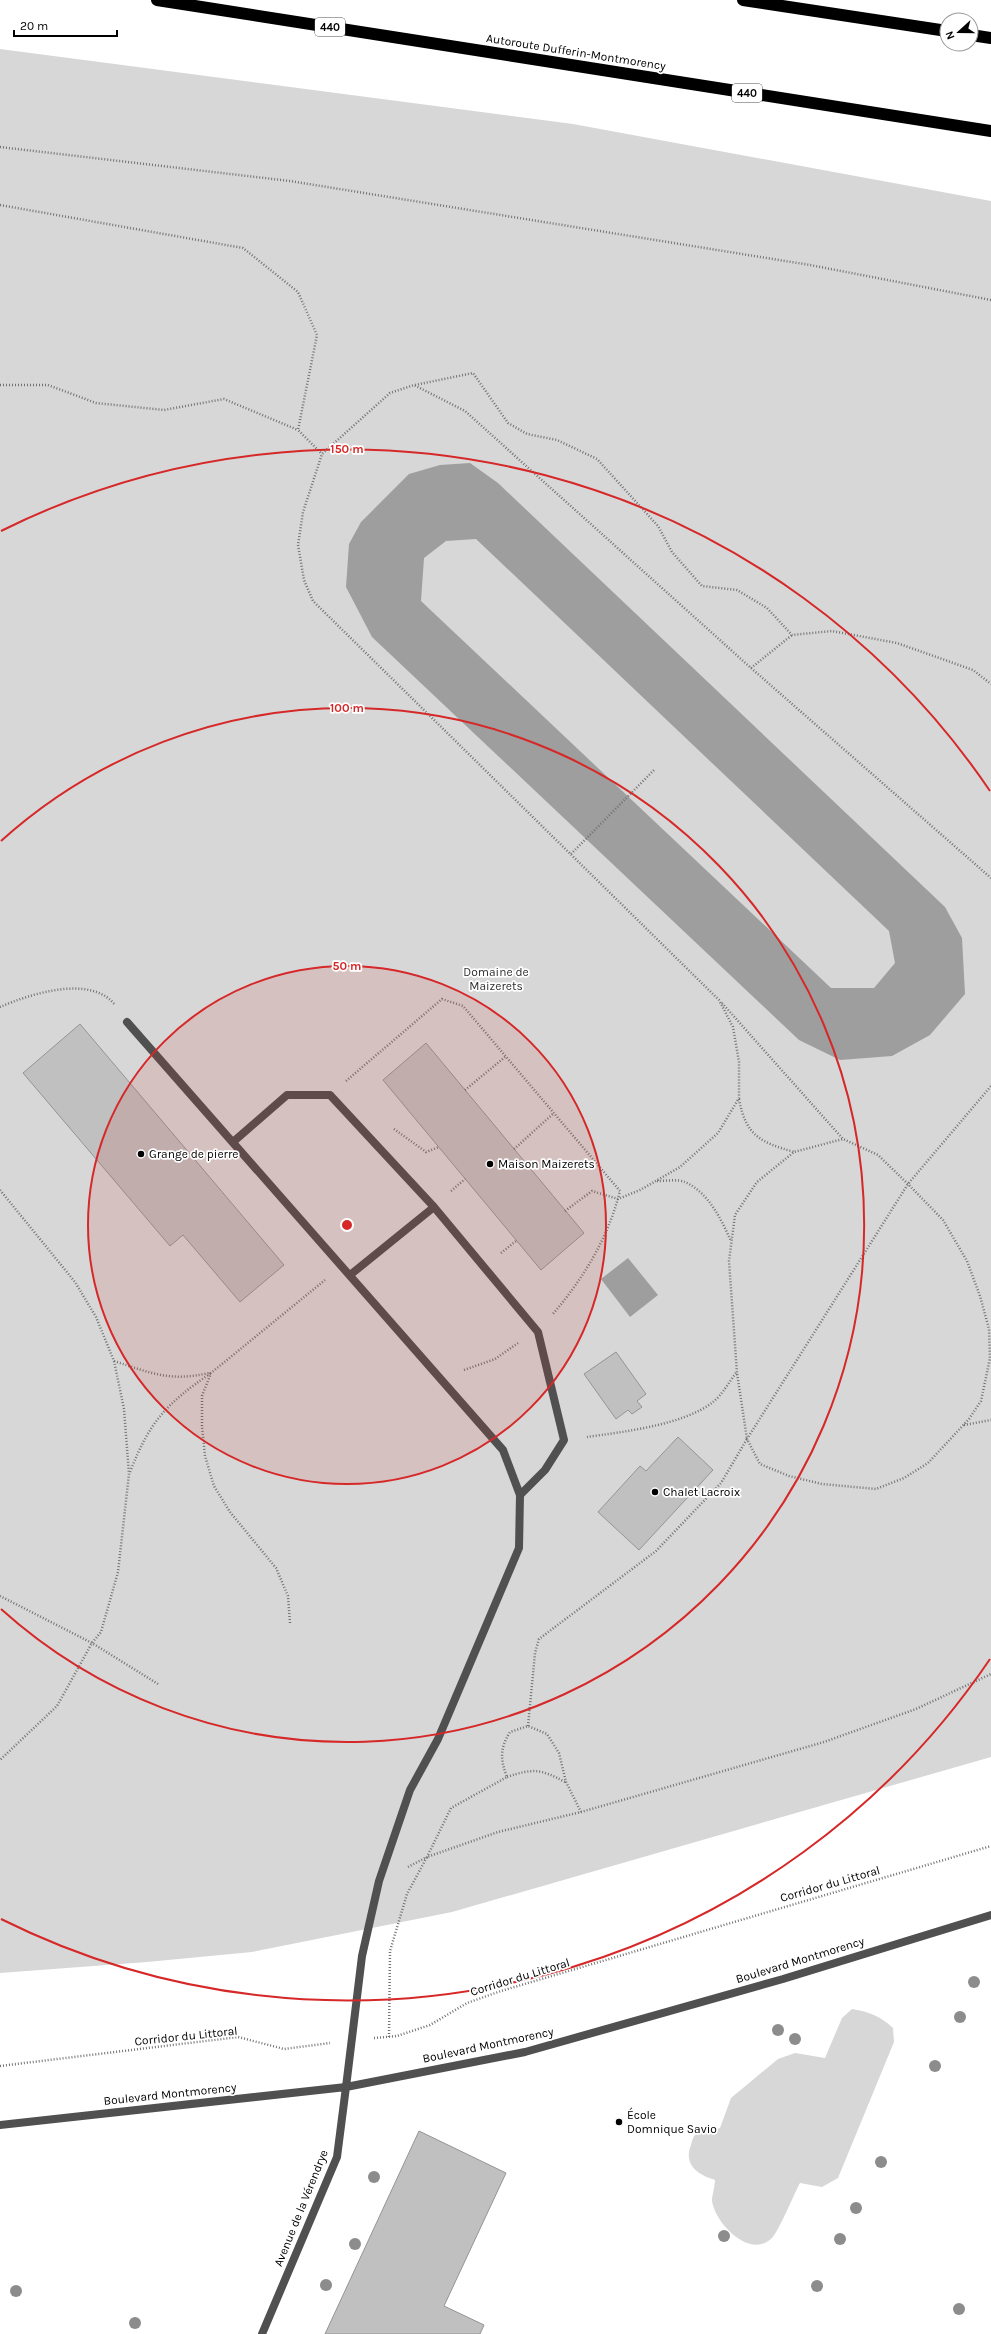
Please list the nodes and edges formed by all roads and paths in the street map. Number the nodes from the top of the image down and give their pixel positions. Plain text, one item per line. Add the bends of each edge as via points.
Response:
1 (157, 0) edge
2 (744, 0) edge
3 (939, 30) edge
4 (979, 36) edge
5 (991, 38) edge
6 (991, 131) edge
7 (0, 147) edge
8 (0, 205) edge
9 (991, 300) edge
10 (0, 385) edge
11 (414, 385) junction
12 (298, 430) junction
13 (322, 454) junction
14 (792, 635) junction
15 (751, 668) junction
16 (991, 684) edge
17 (654, 770) dead end
18 (571, 854) junction
19 (991, 878) edge
20 (719, 1000) junction
21 (0, 1008) edge
22 (128, 1022) joint
23 (505, 1057) junction
24 (991, 1086) edge
25 (465, 1090) dead end
26 (330, 1095) junction
27 (739, 1098) junction
28 (554, 1114) junction
29 (843, 1139) junction
30 (232, 1142) junction
31 (514, 1149) dead end
32 (794, 1152) junction
33 (656, 1181) junction
34 (908, 1184) junction
35 (0, 1190) edge
36 (618, 1199) junction
37 (434, 1206) junction
38 (565, 1211) dead end
39 (732, 1241) junction
40 (342, 1266) junction
41 (350, 1276) junction
42 (538, 1332) junction
43 (114, 1361) junction
44 (212, 1373) junction
45 (436, 1373) junction
46 (736, 1373) junction
47 (991, 1420) edge
48 (964, 1425) junction
49 (747, 1439) junction
50 (564, 1440) junction
51 (129, 1474) junction
52 (520, 1494) junction
53 (0, 1596) edge
54 (290, 1623) dead end
55 (92, 1643) junction
56 (991, 1674) edge
57 (158, 1684) dead end
58 (528, 1726) junction
59 (0, 1760) edge
60 (507, 1776) junction
61 (566, 1782) junction
62 (582, 1812) junction
63 (991, 1846) edge
64 (427, 1858) junction
65 (379, 1881) junction
66 (991, 1915) edge
67 (389, 2037) junction
68 (350, 2041) junction
69 (0, 2066) edge
70 (346, 2087) junction
71 (0, 2125) edge
72 (262, 2334) edge

1 - 6 highway, Autoroute Dufferin-Montmorency / 440
2 - 3 highway
4 - 5 highway
7 - 9 path via 298,183 810,265
8 - 12 path via 243,248 298,292 317,335
10 - 12 path via 48,385 96,403 164,410 224,399
11 - 13 path via 390,393
11 - 14 path via 473,373 508,423 527,434 557,440 597,459 658,526 672,552 702,586 737,590 768,608
11 - 15 path via 465,411
12 - 13 path
13 - 18 path via 303,512 298,545 304,580 313,601
14 - 15 path
14 - 16 path via 832,631 897,643 973,670
15 - 19 path
17 - 18 path
18 - 20 path
20 - 27 path via 733,1027 739,1062
20 - 29 path
21 - 22 path via 25,996 86,988 109,998
22 - 30 street
23 - 25 path
23 - 26 path via 462,1006 442,999
23 - 28 path
24 - 34 path
26 - 30 street via 287,1095
26 - 37 street
27 - 32 path via 743,1117 752,1133 768,1145
27 - 33 path via 718,1133 680,1167
28 - 31 path
28 - 36 path via 620,1191
29 - 32 path
29 - 34 path via 878,1155
30 - 40 street
32 - 39 path via 757,1182 734,1215
33 - 36 path
33 - 39 path via 684,1182 701,1194 717,1211
34 - 48 path via 943,1220 967,1261 980,1296 988,1330 990,1358 981,1401
34 - 49 path
35 - 43 path via 75,1282 96,1317
36 - 38 path via 592,1192
36 - 42 path via 614,1215 596,1254 575,1288
37 - 41 street
37 - 42 street
39 - 46 path via 729,1261
40 - 41 street
40 - 44 path
41 - 45 street
42 - 45 path via 494,1359 469,1370
42 - 50 street
43 - 44 path via 164,1376 188,1378
43 - 51 path via 124,1409
44 - 51 path via 179,1395 162,1413 143,1439
44 - 54 path via 202,1396 202,1426 205,1456 214,1486 230,1512 276,1568 288,1596
45 - 52 street via 503,1450
46 - 49 path
46 - 50 path via 713,1402 685,1416 620,1433
47 - 48 path
48 - 49 path via 928,1463 904,1478 876,1489 822,1484 789,1476 760,1464
49 - 58 path via 721,1483 656,1550 539,1639 535,1653
50 - 52 street via 545,1470
51 - 55 path via 118,1572 101,1632
52 - 65 street, Avenue de la Vérendrye via 519,1548 438,1739 410,1790
53 - 55 path
55 - 57 path
55 - 59 path via 57,1706
56 - 62 path via 916,1710 824,1742
58 - 60 path via 510,1732 502,1745 501,1763
58 - 61 path via 547,1734 559,1753
60 - 61 path via 524,1771 545,1771
60 - 64 path via 451,1808
61 - 62 path
62 - 64 path via 498,1832
63 - 67 path, Corridor du Littoral via 501,1991 468,2003 430,2025
64 - 65 path
64 - 67 path via 407,1894 390,1951
65 - 68 street, Avenue de la Vérendrye via 362,1956
66 - 70 street, Boulevard Montmorency via 783,1979 525,2052
67 - 68 path, Corridor du Littoral
68 - 69 path, Corridor du Littoral via 284,2049 238,2038
68 - 70 street, Avenue de la Vérendrye
70 - 71 street, Boulevard Montmorency
70 - 72 street, Avenue de la Vérendrye via 337,2157

